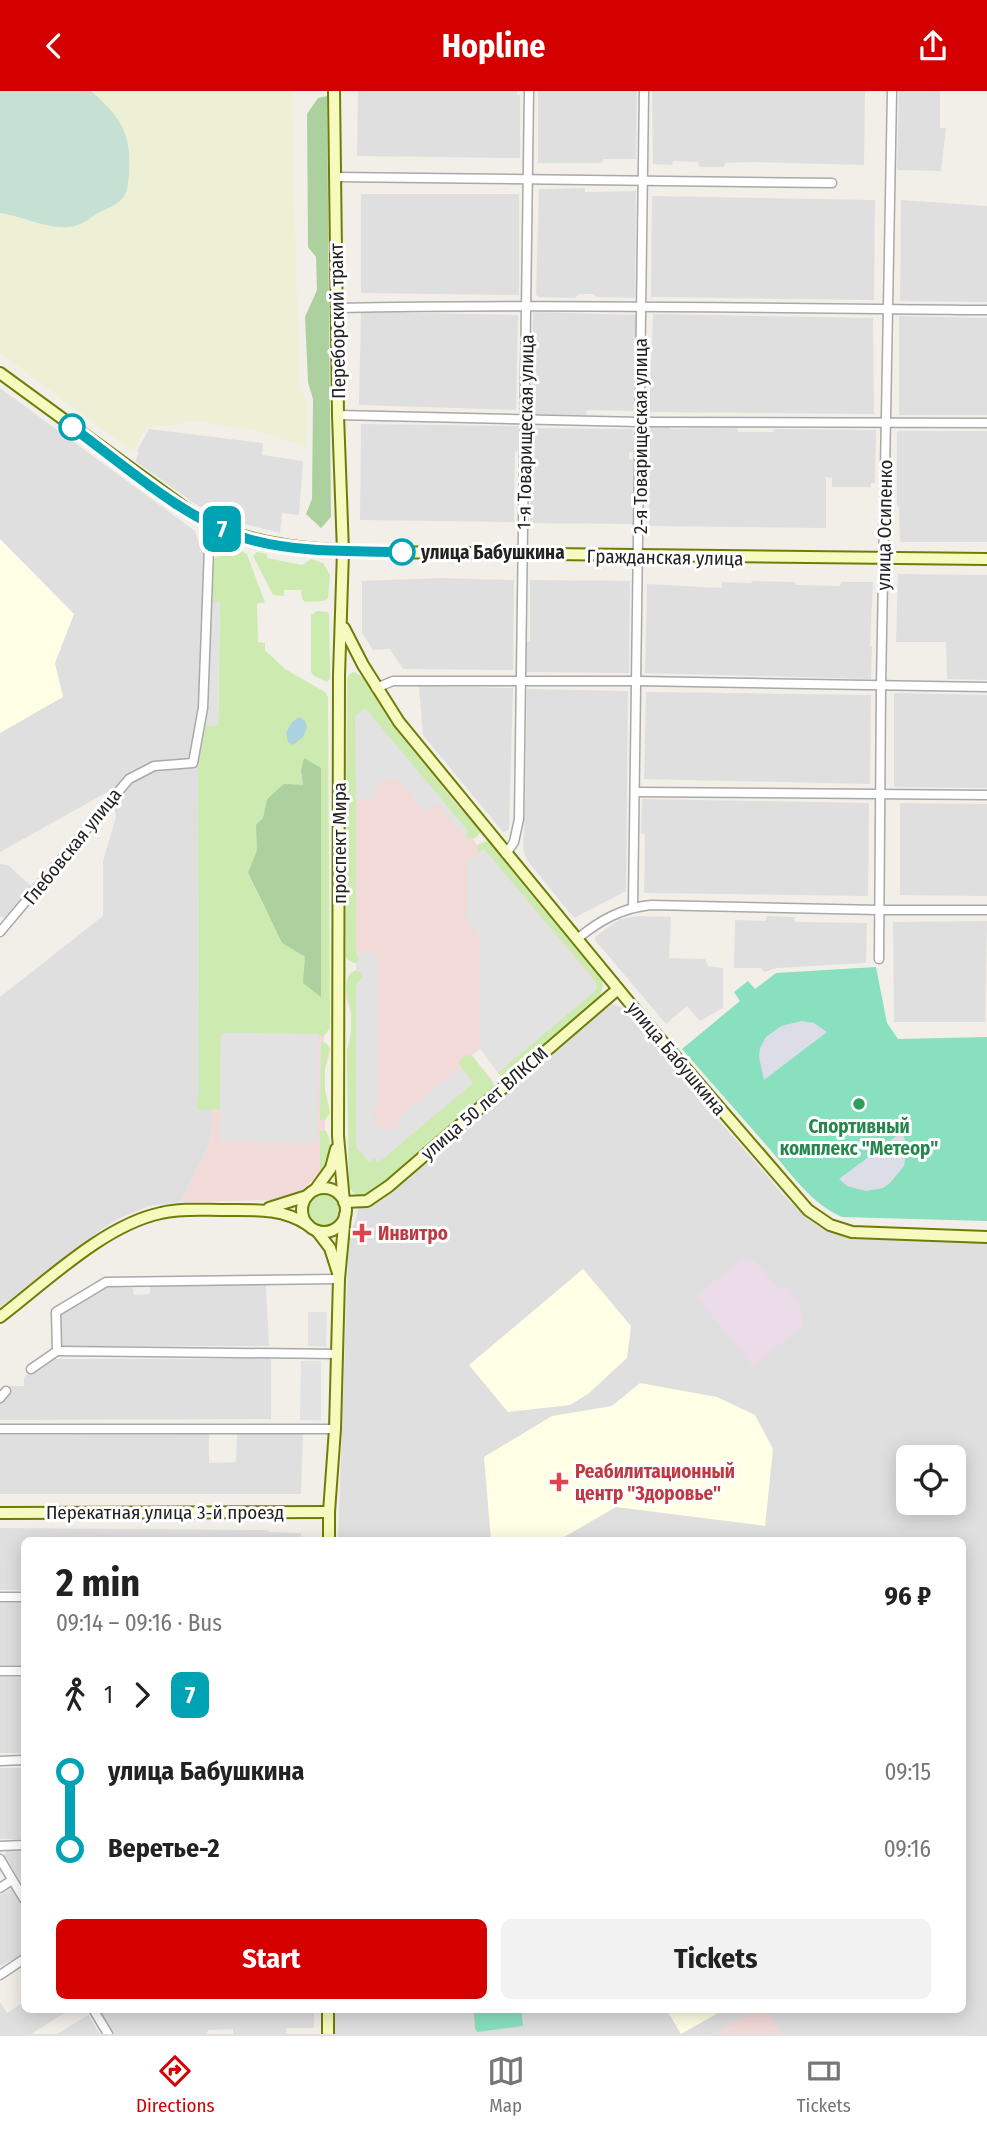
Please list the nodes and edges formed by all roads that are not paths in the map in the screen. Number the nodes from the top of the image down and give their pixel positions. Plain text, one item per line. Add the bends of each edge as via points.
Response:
1 (334, 91) edge
2 (529, 91) edge
3 (644, 91) edge
4 (892, 91) edge
5 (335, 177) junction
6 (528, 177) junction
7 (643, 180) junction
8 (832, 183) dead end
9 (527, 305) junction
10 (337, 308) junction
11 (642, 308) junction
12 (888, 309) junction
13 (987, 310) edge
14 (0, 373) edge
15 (338, 415) junction
16 (524, 418) junction
17 (639, 422) junction
18 (886, 422) junction
19 (987, 423) edge
20 (212, 525) junction
21 (343, 551) junction
22 (522, 555) junction
23 (639, 557) junction
24 (883, 559) junction
25 (987, 559) edge
26 (341, 620) junction
27 (368, 674) junction
28 (339, 675) junction
29 (520, 680) junction
30 (637, 681) junction
31 (881, 686) junction
32 (987, 687) edge
33 (376, 688) junction
34 (636, 792) junction
35 (880, 793) junction
36 (987, 795) edge
37 (506, 854) junction
38 (633, 907) junction
39 (878, 910) junction
40 (987, 910) edge
41 (0, 932) edge
42 (577, 939) junction
43 (879, 959) dead end
44 (618, 989) junction
45 (338, 1136) junction
46 (311, 1193) junction
47 (344, 1202) junction
48 (259, 1210) junction
49 (345, 1215) junction
50 (312, 1228) junction
51 (987, 1237) edge
52 (339, 1279) junction
53 (0, 1317) edge
54 (57, 1351) junction
55 (337, 1354) junction
56 (31, 1369) dead end
57 (0, 1429) edge
58 (335, 1429) junction
59 (329, 1512) junction
60 (0, 1513) edge
61 (329, 1537) edge
62 (0, 1597) edge
63 (21, 1597) edge
64 (0, 1671) edge
65 (21, 1671) edge
66 (21, 1760) edge
67 (0, 1761) edge
68 (21, 1845) edge
69 (0, 1846) edge
70 (0, 1859) edge
71 (12, 1880) junction
72 (0, 1888) edge
73 (21, 1894) edge
74 (21, 1961) edge
75 (0, 1975) edge
76 (95, 2013) edge
77 (328, 2013) edge
78 (108, 2034) edge
79 (328, 2034) edge

1 - 5 main road, Переборский тракт
2 - 6 street, 1-я Товарищеская улица
3 - 7 street, 2-я Товарищеская улица
4 - 12 street, улица Осипенко
5 - 6 street
5 - 10 main road, Переборский тракт
6 - 7 street
6 - 9 street, 1-я Товарищеская улица
7 - 8 street
7 - 11 street, 2-я Товарищеская улица
9 - 10 street
9 - 11 street
9 - 16 street, 1-я Товарищеская улица
10 - 15 main road, Переборский тракт
11 - 12 street
11 - 17 street, 2-я Товарищеская улица
12 - 13 street
12 - 18 street, улица Осипенко
14 - 20 main road via 178,505
15 - 16 street
15 - 21 main road, Переборский тракт
16 - 17 street
16 - 22 street, 1-я Товарищеская улица
17 - 18 street
17 - 23 street, 2-я Товарищеская улица
18 - 19 street
18 - 24 street, улица Осипенко
20 - 21 main road via 273,544
20 - 41 street, Глебовская улица via 203,708 193,763 154,766 129,779
21 - 22 main road, Гражданская улица
21 - 26 main road, проспект Мира
22 - 23 main road, Гражданская улица
22 - 29 street, 1-я Товарищеская улица
23 - 24 main road, Гражданская улица
23 - 30 street, 2-я Товарищеская улица
24 - 25 main road, Гражданская улица
24 - 31 street, улица Осипенко
26 - 27 main road, улица Бабушкина
26 - 28 main road, проспект Мира
27 - 28 main road via 350,660
27 - 33 main road, улица Бабушкина
28 - 45 main road, проспект Мира
29 - 30 street
29 - 33 street via 393,681
29 - 37 street, 1-я Товарищеская улица via 519,819
30 - 31 street
30 - 34 street, 2-я Товарищеская улица
31 - 32 street
31 - 35 street, улица Осипенко
33 - 37 main road, улица Бабушкина
34 - 35 street
34 - 38 street, 2-я Товарищеская улица
35 - 36 street
35 - 39 street, улица Осипенко
37 - 42 main road, улица Бабушкина
38 - 39 street
38 - 42 street via 606,918
39 - 40 street
39 - 43 street, улица Осипенко
42 - 44 main road, улица Бабушкина
44 - 47 main road, улица 50 лет ВЛКСМ via 389,1186 367,1201
44 - 51 main road, улица Бабушкина via 816,1217 860,1233
45 - 46 main road, проспект Мира via 331,1168
45 - 47 main road, проспект Мира
46 - 47 main road via 331,1189
46 - 48 main road
46 - 50 main road via 302,1211
47 - 49 main road
48 - 50 main road via 291,1215
48 - 53 main road via 163,1212 138,1219 107,1236
49 - 50 main road via 337,1228 327,1232
49 - 52 main road
50 - 52 main road via 330,1248
52 - 54 street via 106,1282 56,1312
52 - 55 main road
54 - 55 street
54 - 56 street
55 - 58 main road
57 - 58 street
58 - 59 main road
59 - 60 main road, Перекатная улица 3-й проезд
59 - 61 main road
62 - 63 street
64 - 65 street
66 - 67 street
68 - 69 street
70 - 71 street
71 - 72 street
71 - 73 street
74 - 75 street
76 - 78 street
77 - 79 main road

